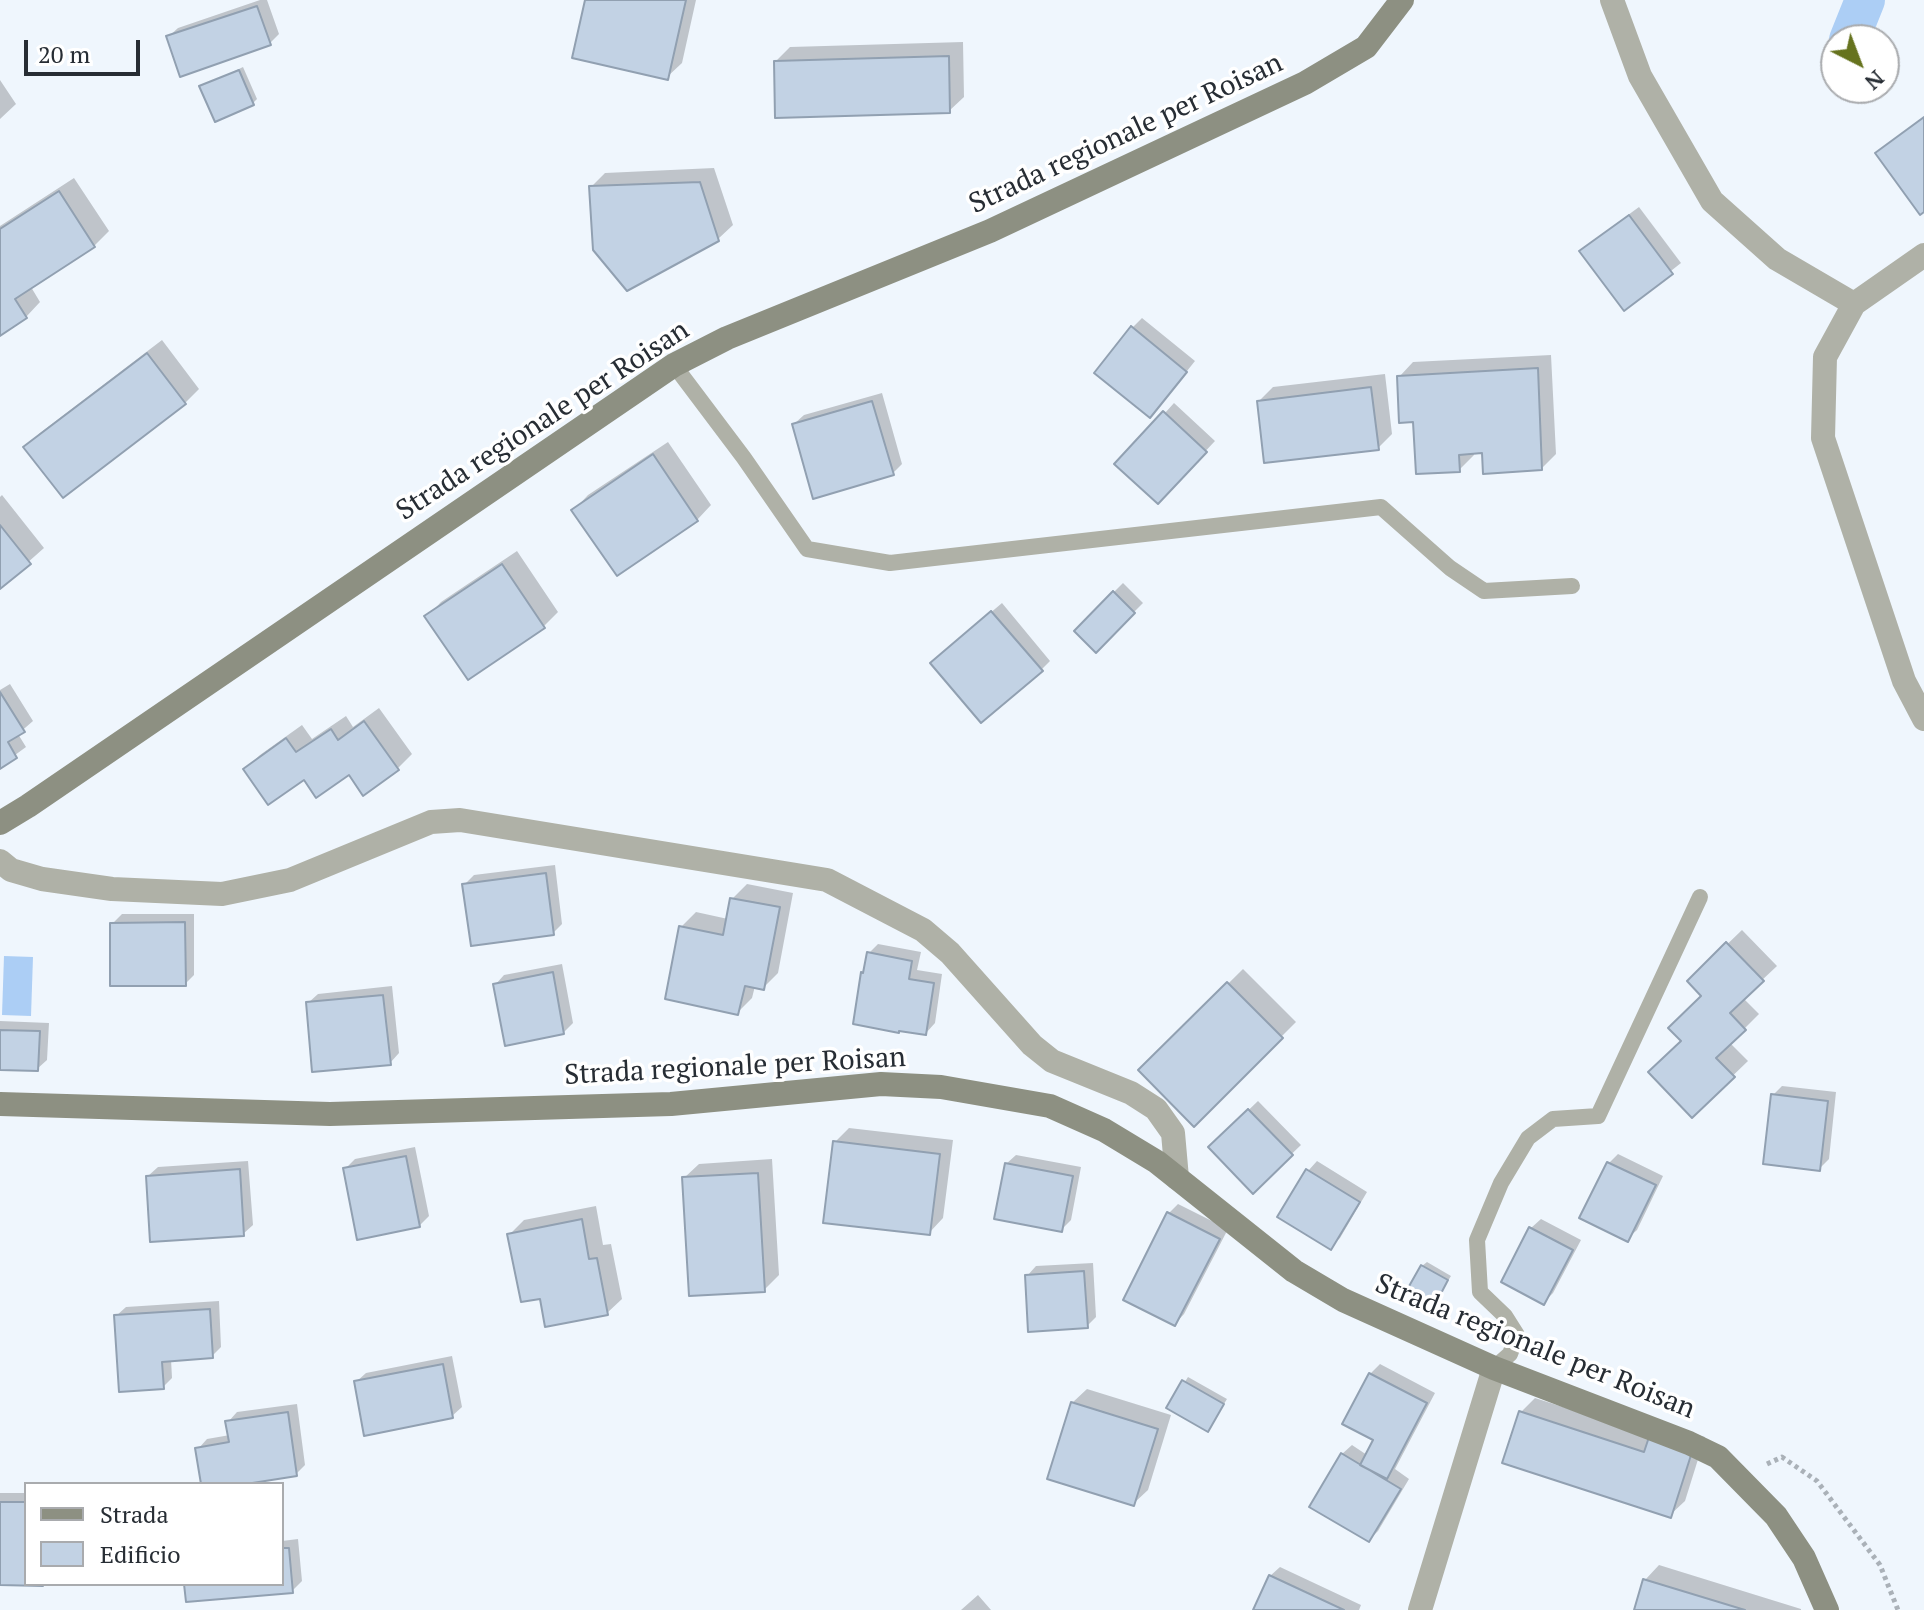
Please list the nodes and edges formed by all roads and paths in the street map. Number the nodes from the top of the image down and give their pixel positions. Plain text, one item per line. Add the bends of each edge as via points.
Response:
1 (1402, 0) edge
2 (1612, 0) edge
3 (1924, 255) edge
4 (1854, 304) junction
5 (674, 365) junction
6 (1572, 586) dead end
7 (1924, 719) edge
8 (0, 823) edge
9 (0, 861) edge
10 (1700, 897) dead end
11 (0, 1104) edge
12 (1177, 1178) junction
13 (1494, 1368) junction
14 (1745, 1483) junction
15 (1420, 1610) edge
16 (1827, 1610) edge
17 (1898, 1610) edge

1 - 5 main road, Strada regionale per Roisan via 1366,47 1305,83 990,231 727,338
2 - 4 street via 1640,76 1712,201 1777,259
3 - 4 street
4 - 7 street via 1825,357 1823,438 1904,681
5 - 6 lane via 807,549 890,563 1381,507 1484,591
5 - 8 main road, Strada regionale per Roisan
9 - 12 street via 42,879 112,889 222,894 290,880 431,822 460,820 827,880 923,930 1052,1061 1131,1093 1156,1109 1173,1133
10 - 13 lane via 1598,1116 1553,1119 1528,1138 1501,1183 1477,1240 1480,1292 1517,1335 1510,1354
11 - 12 main road, Strada regionale per Roisan via 330,1114 671,1104 881,1084 941,1087 1050,1106 1104,1130
12 - 13 main road, Strada regionale per Roisan via 1319,1286
13 - 14 main road, Strada regionale per Roisan via 1689,1443 1718,1457
13 - 15 street
14 - 16 main road, Strada regionale per Roisan via 1804,1558
14 - 17 path via 1782,1457 1817,1481 1880,1565

